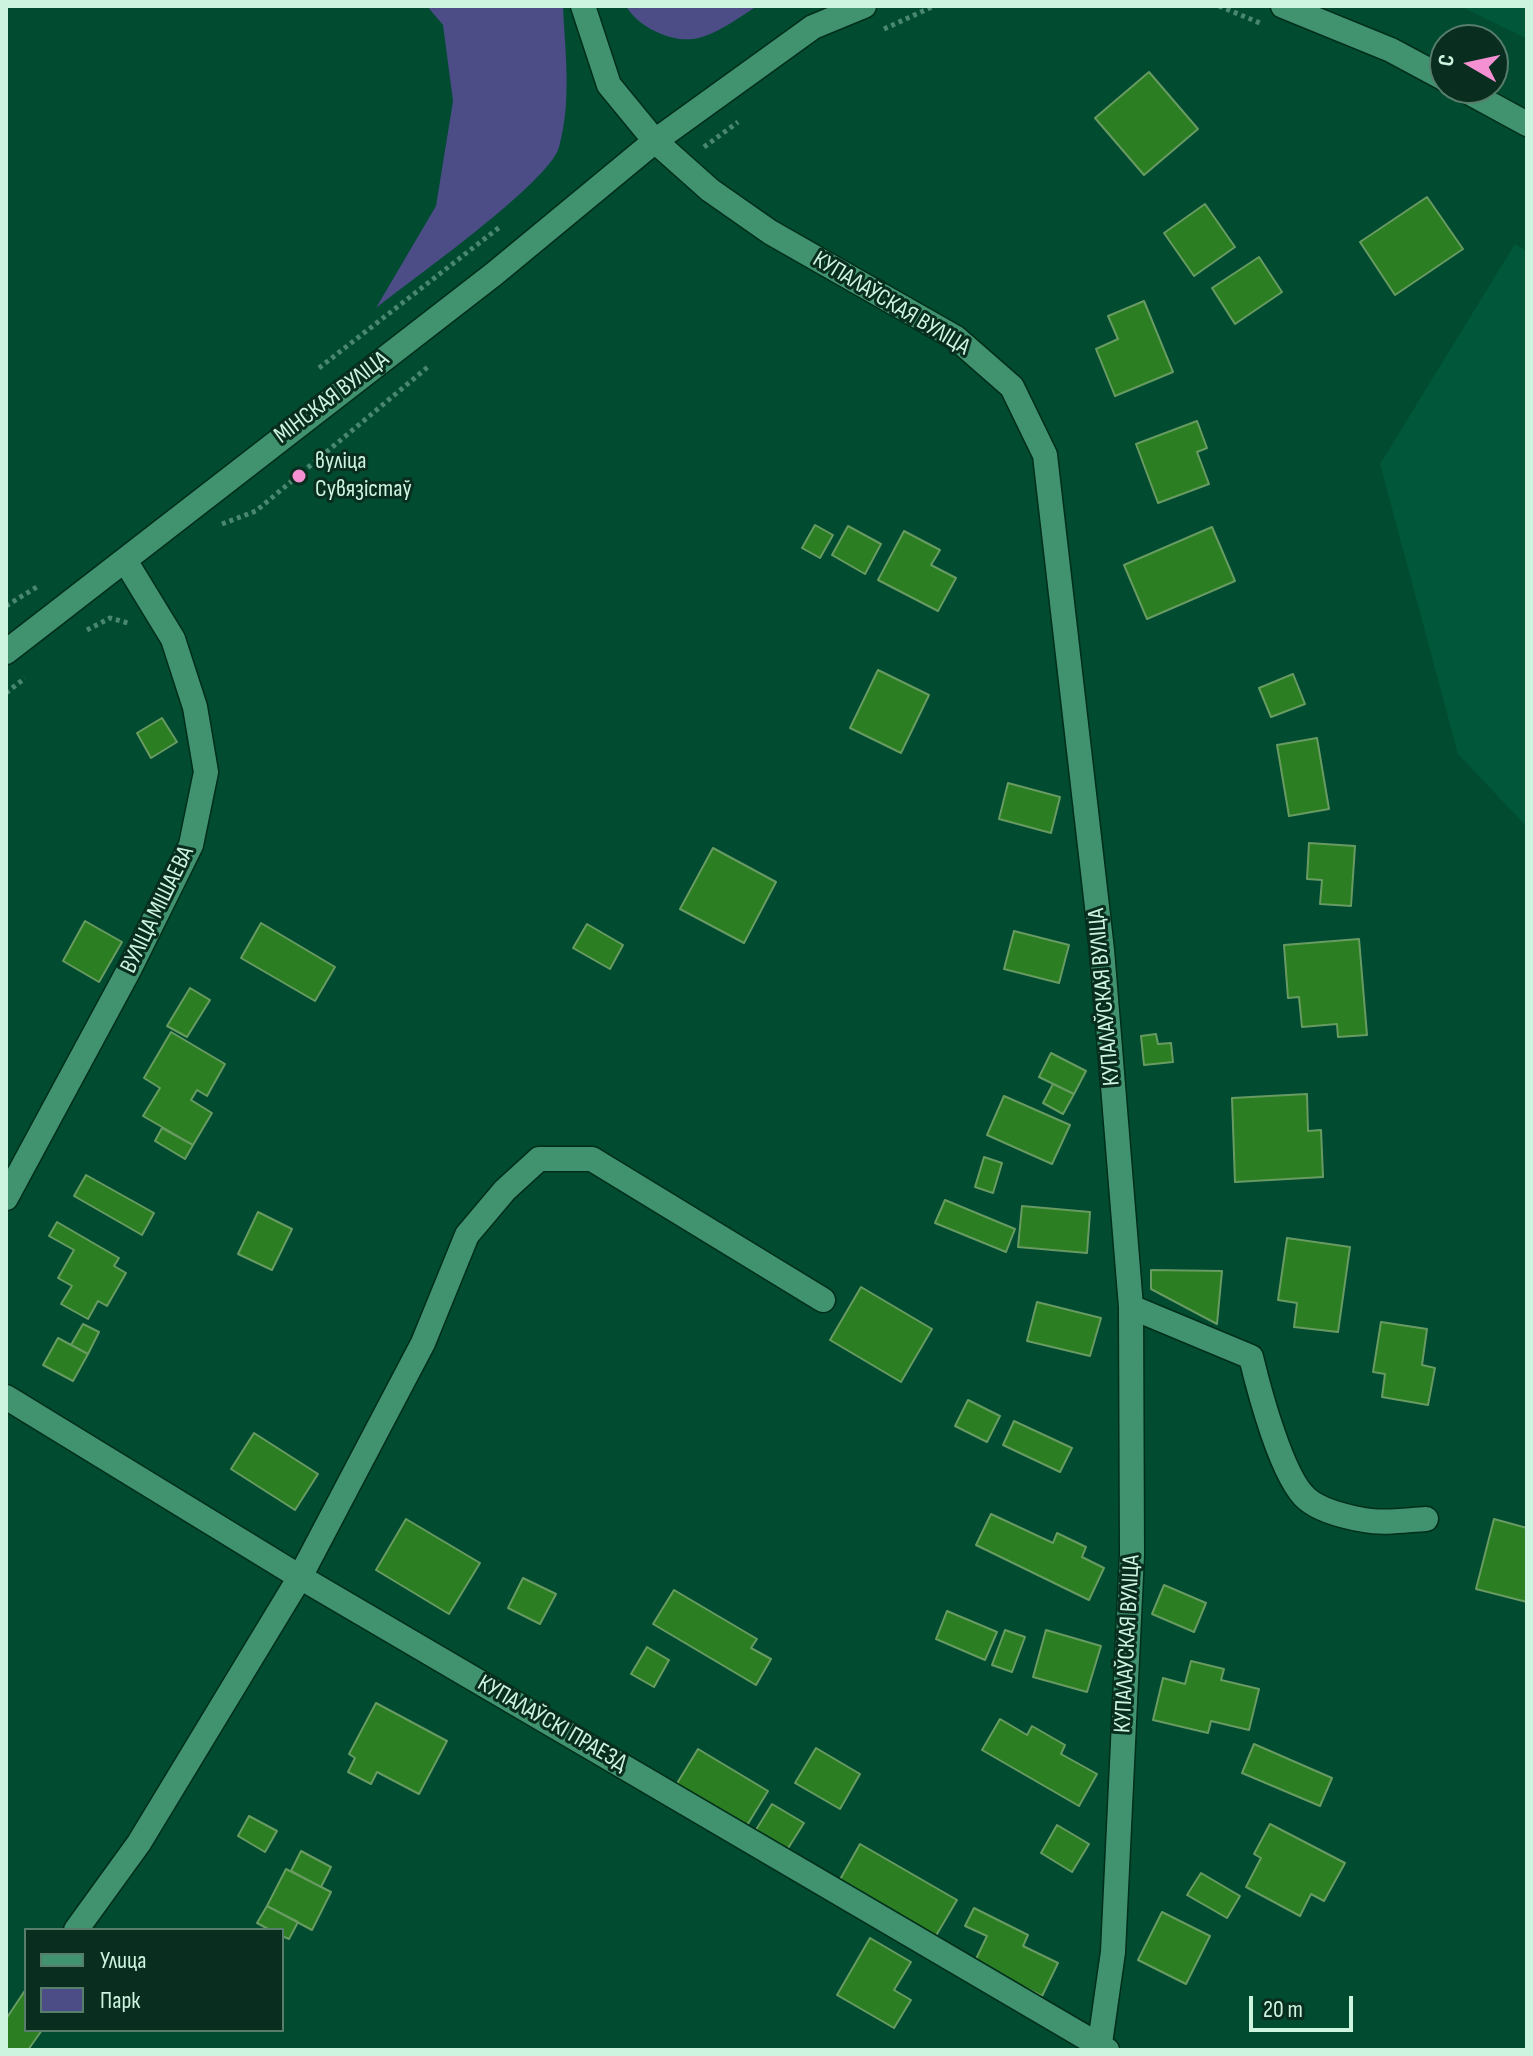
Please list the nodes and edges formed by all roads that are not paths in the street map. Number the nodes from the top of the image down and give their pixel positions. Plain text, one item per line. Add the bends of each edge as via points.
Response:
1 (583, 6) edge
2 (864, 6) edge
3 (1283, 6) edge
4 (1429, 70) edge
5 (1490, 104) edge
6 (1527, 124) edge
7 (655, 141) junction
8 (126, 562) junction
9 (6, 652) edge
10 (6, 1198) edge
11 (823, 1300) dead end
12 (1131, 1307) junction
13 (6, 1397) edge
14 (1426, 1519) dead end
15 (300, 1577) junction
16 (77, 1928) edge
17 (1102, 2049) edge

1 - 7 street via 609,85
2 - 7 street, МІНСКАЯ ВУЛІЦА via 813,27
3 - 4 street
5 - 6 street
7 - 8 street, МІНСКАЯ ВУЛІЦА
7 - 12 street, КУПАЛАЎСКАЯ ВУЛІЦА via 710,190 770,232 956,338 1012,387 1045,455 1102,950
8 - 9 street, МІНСКАЯ ВУЛІЦА
8 - 10 street, ВУЛІЦА МІШАЕВА via 173,639 195,707 206,772 191,845
11 - 15 street via 592,1159 539,1159 467,1235 423,1343
12 - 14 street via 1251,1357 1262,1403 1294,1485 1308,1501 1367,1521
12 - 17 street, КУПАЛАЎСКАЯ ВУЛІЦА via 1131,1571 1113,1952
13 - 15 street, КУПАЛАЎСКІ ПРАЕЗД
15 - 16 street via 139,1843
15 - 17 street, КУПАЛАЎСКІ ПРАЕЗД

